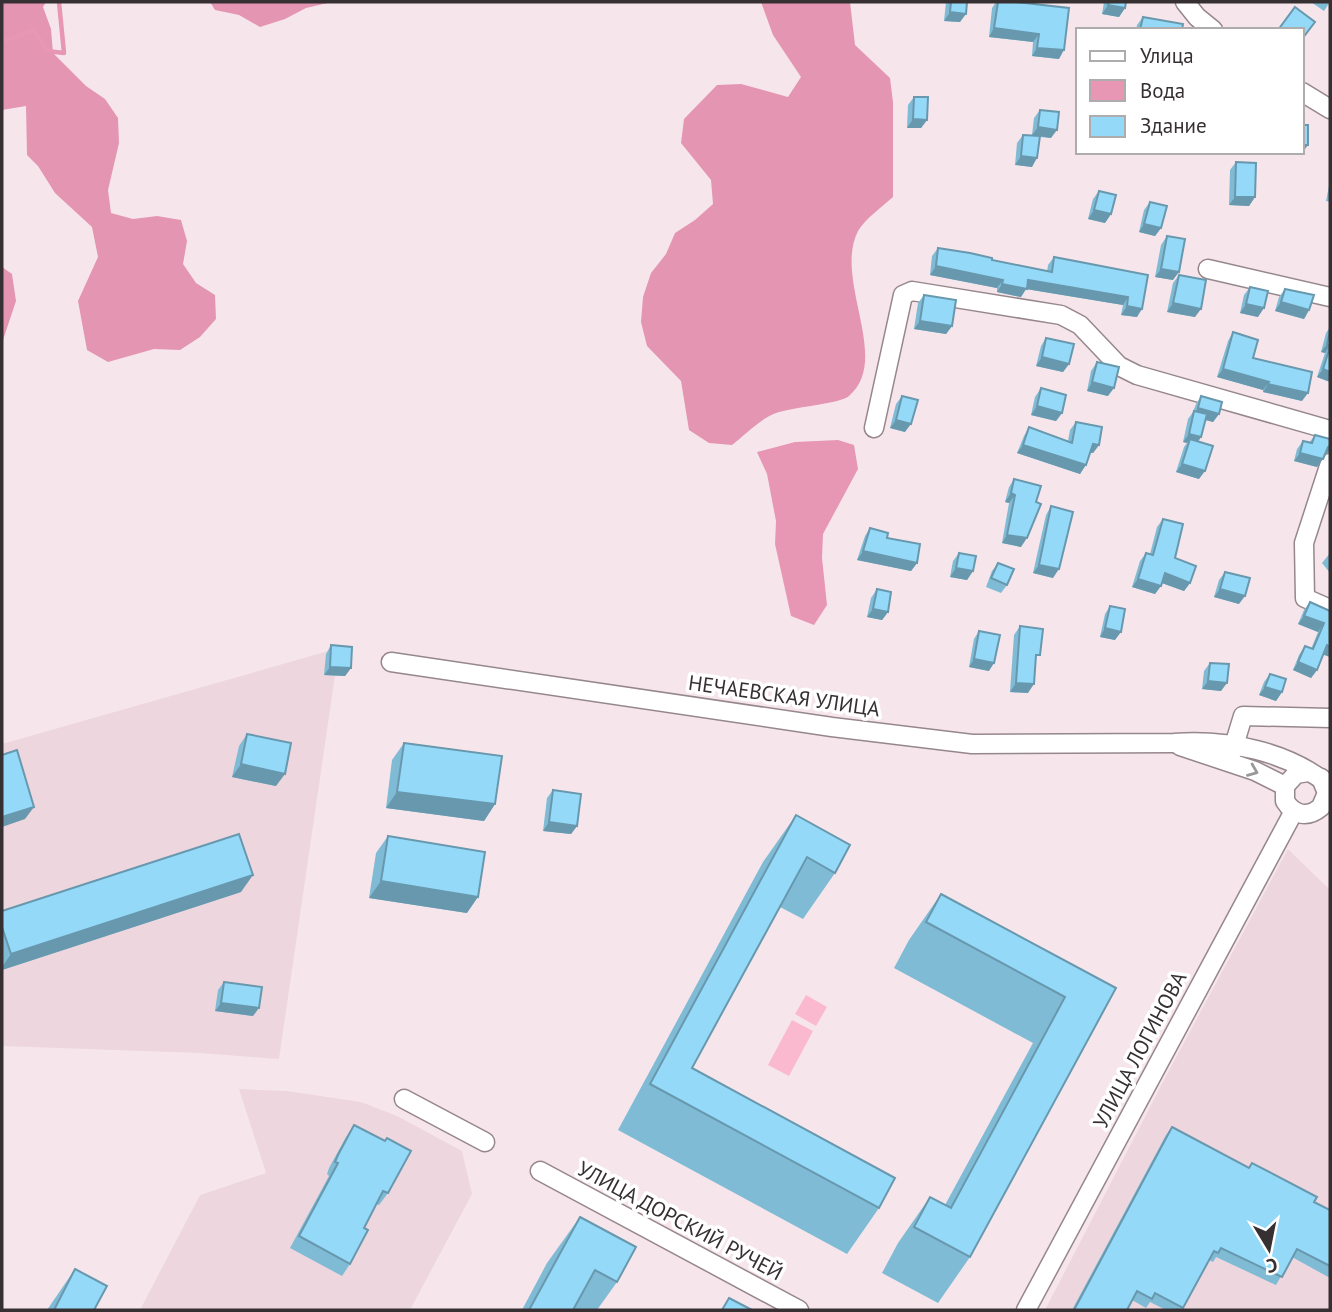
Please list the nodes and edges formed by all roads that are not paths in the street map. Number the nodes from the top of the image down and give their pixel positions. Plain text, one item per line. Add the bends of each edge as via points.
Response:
1 (1185, 2) edge
2 (1211, 28) edge
3 (1304, 93) edge
4 (1330, 108) edge
5 (1208, 268) dead end
6 (1330, 297) edge
7 (874, 428) dead end
8 (1330, 430) edge
9 (1330, 463) edge
10 (1330, 609) edge
11 (391, 662) dead end
12 (1330, 718) edge
13 (1174, 744) junction
14 (1233, 748) junction
15 (1320, 779) edge
16 (1285, 786) junction
17 (1326, 810) edge
18 (1294, 811) junction
19 (404, 1099) dead end
20 (485, 1142) dead end
21 (540, 1171) dead end
22 (799, 1310) edge
23 (1026, 1310) edge

1 - 2 street
3 - 4 street
5 - 6 street
7 - 8 street via 903,295 912,291 1061,315 1080,324 1119,366 1136,375
9 - 10 street via 1304,543 1305,598
11 - 13 street, НЕЧАЕВСКАЯ УЛИЦА via 972,744
12 - 14 street via 1243,716
13 - 14 street, НЕЧАЕВСКАЯ УЛИЦА via 1203,741
13 -> 16 street, НЕЧАЕВСКАЯ УЛИЦА
14 - 15 street, НЕЧАЕВСКАЯ УЛИЦА via 1283,759
15 - 16 street via 1296,774
15 - 17 street via 1327,793
16 - 18 street via 1285,801
17 - 18 street
18 - 23 street, УЛИЦА ЛОГИНОВА
19 - 20 street
21 - 22 street, УЛИЦА ДОРСКИЙ РУЧЕЙ

